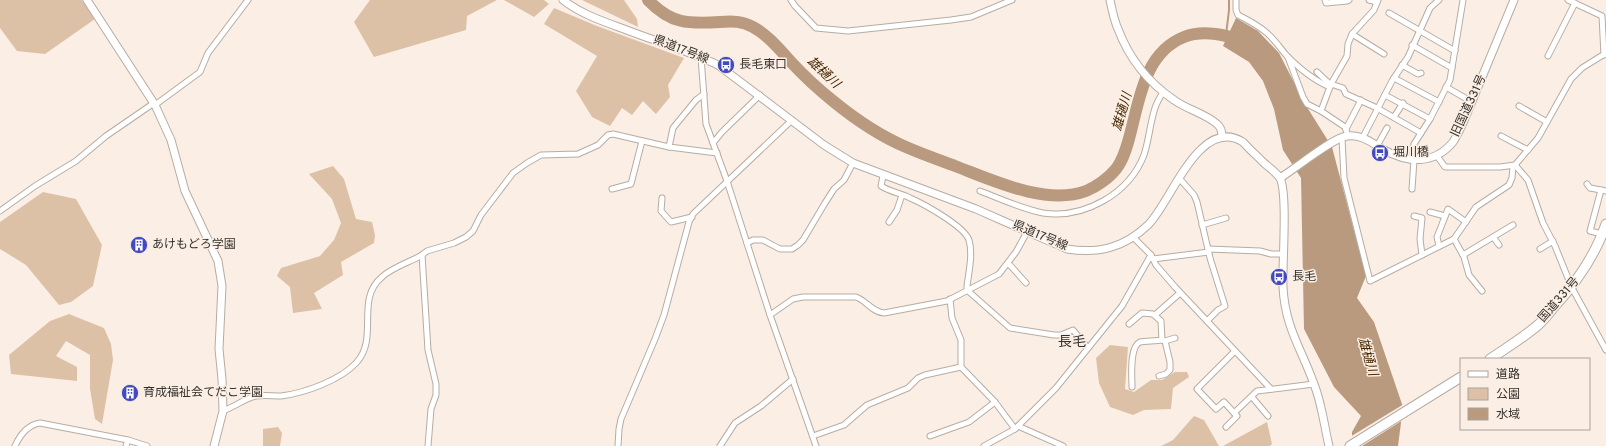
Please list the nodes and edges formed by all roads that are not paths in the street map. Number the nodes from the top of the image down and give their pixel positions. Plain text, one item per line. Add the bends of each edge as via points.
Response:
1 (87, 0) edge
2 (248, 0) edge
3 (563, 0) edge
4 (791, 0) edge
5 (1012, 0) edge
6 (1110, 0) edge
7 (1325, 0) edge
8 (1349, 0) edge
9 (1369, 0) edge
10 (1439, 0) edge
11 (1463, 0) edge
12 (1514, 0) edge
13 (1568, 0) edge
14 (1236, 1) dead end
15 (1378, 1) edge
16 (1575, 3) junction
17 (1389, 13) dead end
18 (1419, 29) junction
19 (1352, 34) junction
20 (1412, 45) junction
21 (1455, 51) junction
22 (1384, 54) dead end
23 (1605, 54) edge
24 (1287, 56) junction
25 (1548, 56) dead end
26 (701, 57) junction
27 (1402, 65) junction
28 (1452, 68) junction
29 (1317, 72) dead end
30 (1421, 73) dead end
31 (1394, 78) junction
32 (1330, 86) junction
33 (1446, 87) junction
34 (1163, 92) junction
35 (704, 94) junction
36 (760, 95) junction
37 (1385, 95) junction
38 (1361, 100) junction
39 (1439, 102) junction
40 (1472, 102) junction
41 (1403, 103) junction
42 (154, 104) junction
43 (1519, 106) dead end
44 (1377, 108) junction
45 (1321, 111) junction
46 (1394, 117) junction
47 (1430, 119) junction
48 (792, 120) junction
49 (1547, 122) junction
50 (1387, 128) dead end
51 (1421, 133) junction
52 (1345, 134) junction
53 (1502, 136) dead end
54 (1222, 137) junction
55 (1362, 137) junction
56 (642, 141) junction
57 (713, 143) junction
58 (1377, 146) junction
59 (669, 147) junction
60 (1528, 150) junction
61 (717, 153) junction
62 (1437, 156) junction
63 (1412, 160) junction
64 (853, 164) junction
65 (1514, 166) junction
66 (883, 176) junction
67 (1179, 178) junction
68 (1280, 178) junction
69 (727, 181) junction
70 (1587, 184) dead end
71 (612, 189) dead end
72 (1412, 189) dead end
73 (1604, 190) edge
74 (980, 191) dead end
75 (902, 195) junction
76 (662, 198) dead end
77 (0, 211) edge
78 (1430, 212) dead end
79 (1414, 216) dead end
80 (1445, 216) junction
81 (692, 217) junction
82 (1226, 218) dead end
83 (889, 222) dead end
84 (1466, 222) junction
85 (1606, 224) edge
86 (1513, 225) dead end
87 (1202, 226) junction
88 (1027, 232) junction
89 (1602, 234) junction
90 (1133, 237) junction
91 (1493, 237) junction
92 (1454, 239) junction
93 (1553, 241) junction
94 (747, 243) junction
95 (1499, 245) dead end
96 (1439, 246) junction
97 (1540, 248) dead end
98 (1208, 250) junction
99 (1283, 254) junction
100 (1422, 254) junction
101 (422, 255) junction
102 (1463, 255) junction
103 (1152, 257) junction
104 (1008, 263) junction
105 (1026, 283) dead end
106 (1572, 288) junction
107 (967, 290) junction
108 (1482, 291) dead end
109 (1180, 293) junction
110 (950, 299) junction
111 (770, 315) junction
112 (1155, 315) junction
113 (1207, 322) junction
114 (1129, 324) dead end
115 (1175, 338) dead end
116 (1163, 341) junction
117 (1088, 348) junction
118 (1606, 350) edge
119 (1235, 351) junction
120 (1492, 358) edge
121 (961, 367) junction
122 (1159, 376) dead end
123 (1460, 378) edge
124 (793, 379) junction
125 (1314, 384) junction
126 (1132, 387) dead end
127 (1271, 389) junction
128 (1252, 397) junction
129 (995, 402) junction
130 (223, 411) junction
131 (1234, 413) junction
132 (1268, 416) dead end
133 (1226, 427) dead end
134 (1016, 428) junction
135 (813, 436) junction
136 (930, 436) dead end
137 (128, 440) junction
138 (15, 446) edge
139 (126, 446) edge
140 (147, 446) edge
141 (214, 446) edge
142 (428, 446) edge
143 (618, 446) edge
144 (720, 446) edge
145 (816, 446) edge
146 (984, 446) edge
147 (1063, 446) edge
148 (1329, 446) edge
149 (1350, 446) edge

1 - 42 main road
2 - 42 street via 208,53 200,72
3 - 26 main road, 県道17号線 via 575,9 596,18
4 - 5 street via 816,28 848,31 971,17
6 - 34 main road via 1118,29 1130,55 1143,73
7 - 8 street via 1326,3
9 - 15 street
10 - 18 street via 1430,8
11 - 21 street
12 - 40 main road, 旧国道331号
13 - 16 street
14 - 24 street via 1238,14 1268,33
15 - 19 street via 1374,10
16 - 23 street via 1602,16
16 - 25 street
17 - 18 street
18 - 20 street
18 - 21 street
19 - 22 street
19 - 32 street via 1347,56
20 - 27 street
20 - 28 street
21 - 28 street
23 - 49 street via 1582,68 1571,79
24 - 32 street via 1320,83
24 - 45 street via 1307,104
26 - 35 street
26 - 36 main road, 県道17号線 via 729,72
27 - 30 street via 1418,74
27 - 31 street
28 - 33 street
29 - 32 street
31 - 37 street
31 - 39 street
32 - 38 street via 1344,88 1346,94
32 - 45 street
33 - 39 street
33 - 40 street
34 - 54 main road via 1217,124
34 - 74 street via 1155,106 1144,155 1137,168 1115,193 1089,209 1061,214 1045,213
35 - 57 street via 706,124
35 - 59 street via 673,128
36 - 48 main road, 県道17号線
36 - 57 street
37 - 41 street
37 - 44 street
38 - 44 street
38 - 52 street
39 - 47 street
40 - 62 main road, 旧国道331号 via 1454,141
41 - 46 street
41 - 47 street
42 - 77 street via 106,136 76,161
42 - 130 main road via 171,140 185,191 221,272 219,349
43 - 49 street
44 - 46 street
44 - 55 street
45 - 52 street via 1345,127
46 - 51 street
47 - 51 street
48 - 64 main road, 県道17号線
48 - 69 street
49 - 60 street
50 - 58 street
51 - 63 street via 1414,144
52 - 55 main road
52 - 68 main road
52 - 100 street via 1344,178 1370,281
53 - 60 street
54 - 67 main road, 県道17号線 via 1209,142
54 - 68 main road via 1232,137 1243,142
55 - 58 main road
56 - 59 street
56 - 71 street via 631,184
56 - 101 street via 613,134 608,135 598,145 578,154 541,155 513,173 473,231 466,237
57 - 61 street
58 - 63 main road via 1394,155
59 - 61 street
60 - 65 street
61 - 69 street
62 - 63 main road
62 - 65 street via 1445,167
63 - 72 street
64 - 66 main road, 県道17号線
64 - 94 street via 798,246 780,249 763,240
65 - 84 street via 1509,185 1476,207
65 - 93 street via 1528,180 1543,223
66 - 75 street via 881,186
66 - 88 main road, 県道17号線 via 976,209
67 - 87 street via 1194,195
67 - 90 main road, 県道17号線 via 1150,224
68 - 99 main road via 1283,198
69 - 81 street
69 - 94 street
70 - 73 street via 1590,188
73 - 89 street via 1590,231
75 - 83 street via 897,210
75 - 107 street via 956,225 966,235 969,240 970,258
76 - 81 street via 661,211 672,222
78 - 80 street
79 - 100 street via 1422,218
80 - 84 street via 1448,209
80 - 96 street via 1437,236
81 - 143 street via 688,222 664,315 621,419
82 - 87 street
84 - 92 street
85 - 89 highway, 国道331号
86 - 91 street
87 - 98 street
88 - 90 main road, 県道17号線 via 1067,249 1083,251 1098,251
88 - 104 street
89 - 106 highway, 国道331号 via 1586,267
90 - 103 street
91 - 95 street
91 - 102 street
92 - 96 street
92 - 102 street
93 - 97 street
93 - 106 street
94 - 111 street
96 - 100 street
98 - 99 street
98 - 103 street
98 - 113 street via 1225,306
99 - 125 main road via 1286,316
101 - 130 street via 382,276 372,288 368,300 365,349 358,361 348,370 305,391 281,396 255,396
101 - 142 street via 428,350 436,384
102 - 108 street via 1469,275
103 - 109 street
103 - 117 street via 1122,306
104 - 105 street
104 - 107 street via 999,274
106 - 118 street
106 - 120 highway, 国道331号 via 1539,324
107 - 110 street
107 - 117 street via 1010,328 1054,336 1061,336 1073,330
109 - 112 street
109 - 113 street
110 - 111 street via 884,313 876,311 856,297 812,296 793,299
110 - 121 street via 952,318 960,340
111 - 124 street
112 - 114 street via 1142,313
112 - 116 street via 1161,321
113 - 119 street
115 - 116 street
116 - 122 street via 1170,370
116 - 126 street via 1140,342 1136,346 1132,355
117 - 134 street via 1056,388
119 - 127 street
119 - 131 street via 1197,389 1216,409 1224,402
121 - 129 street
121 - 135 street via 918,378 908,388 866,405 844,425
123 - 149 highway
124 - 135 street
124 - 144 street via 735,423
125 - 127 street
125 - 148 main road
127 - 128 street via 1257,391
128 - 131 street
128 - 132 street
129 - 134 street
129 - 136 street via 969,422
130 - 141 main road
131 - 133 street via 1237,416
134 - 146 street
134 - 147 street
135 - 145 street
137 - 138 street via 40,423 33,424 25,430
137 - 139 street
137 - 140 street

